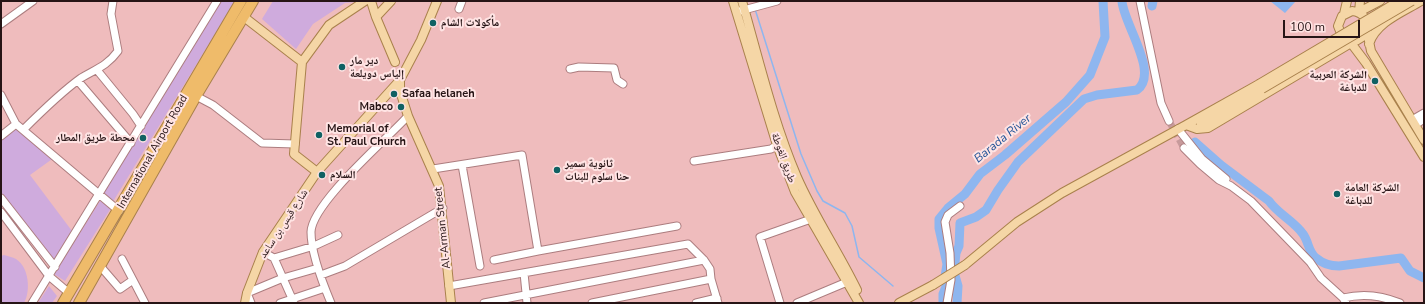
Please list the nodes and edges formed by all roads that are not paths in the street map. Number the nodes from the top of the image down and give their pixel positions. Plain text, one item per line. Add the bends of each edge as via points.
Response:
1 (33, 1) edge
2 (113, 1) edge
3 (217, 1) edge
4 (241, 1) edge
5 (253, 1) edge
6 (365, 1) edge
7 (371, 1) edge
8 (391, 1) edge
9 (437, 1) edge
10 (462, 1) edge
11 (733, 1) edge
12 (742, 1) edge
13 (777, 1) edge
14 (1140, 1) edge
15 (1347, 1) edge
16 (1360, 1) edge
17 (1366, 1) edge
18 (1399, 1) edge
19 (1412, 1) edge
20 (1421, 1) edge
21 (1378, 2) edge
22 (459, 9) dead end
23 (744, 11) junction
24 (1359, 12) junction
25 (1344, 14) junction
26 (244, 17) junction
27 (376, 17) junction
28 (1, 24) edge
29 (1367, 31) junction
30 (1351, 43) junction
31 (1368, 45) junction
32 (302, 62) junction
33 (395, 62) dead end
34 (570, 69) dead end
35 (97, 70) junction
36 (400, 80) junction
37 (78, 81) junction
38 (623, 84) dead end
39 (1260, 86) junction
40 (1, 95) edge
41 (196, 96) junction
42 (1424, 113) edge
43 (408, 116) junction
44 (1424, 119) edge
45 (1170, 121) tunnel mouth
46 (1413, 122) junction
47 (16, 124) junction
48 (1186, 125) junction
49 (141, 126) junction
50 (1178, 129) junction
51 (23, 130) junction
52 (1, 136) edge
53 (1424, 140) edge
54 (131, 144) junction
55 (295, 144) junction
56 (777, 145) junction
57 (1184, 148) tunnel mouth
58 (1424, 158) edge
59 (694, 161) dead end
60 (462, 165) junction
61 (433, 170) junction
62 (317, 172) junction
63 (100, 195) junction
64 (1, 198) edge
65 (960, 206) dead end
66 (442, 208) junction
67 (119, 211) junction
68 (1, 212) edge
69 (811, 219) junction
70 (677, 226) dead end
71 (338, 235) dead end
72 (314, 246) junction
73 (538, 251) junction
74 (263, 252) junction
75 (1302, 254) junction
76 (274, 258) junction
77 (122, 259) dead end
78 (494, 260) dead end
79 (704, 260) junction
80 (480, 266) dead end
81 (55, 267) junction
82 (101, 267) junction
83 (320, 272) junction
84 (524, 273) junction
85 (49, 276) junction
86 (283, 278) junction
87 (711, 279) junction
88 (133, 280) junction
89 (847, 282) junction
90 (449, 286) junction
91 (325, 288) junction
92 (69, 292) junction
93 (920, 292) junction
94 (247, 293) junction
95 (525, 295) junction
96 (1344, 300) edge
97 (293, 301) edge
98 (718, 301) edge
99 (32, 303) edge
100 (63, 303) edge
101 (79, 303) edge
102 (145, 303) edge
103 (245, 303) edge
104 (251, 303) edge
105 (280, 303) edge
106 (331, 303) edge
107 (451, 303) edge
108 (484, 303) edge
109 (526, 303) edge
110 (592, 303) edge
111 (696, 303) edge
112 (780, 303) edge
113 (797, 303) edge
114 (859, 303) edge
115 (863, 303) edge
116 (899, 303) edge
117 (906, 303) edge
118 (948, 303) edge
119 (1400, 303) edge

1 - 28 street
2 - 35 street via 111,14 118,52 110,62
3 - 49 street
4 - 67 highway, International Airport Road
5 - 26 highway, International Airport Road
6 - 32 main road via 329,25
7 - 27 main road
8 - 27 main road
9 - 36 main road via 421,40
10 - 22 street
11 - 23 main road, طريق الغوطة
12 - 23 main road
13 - 23 street
14 - 45 street via 1161,103
15 - 25 main road
16 - 24 main road
17 - 21 main road
18 - 39 main road, bridge
19 - 39 main road, bridge
20 - 31 main road via 1382,25
21 - 24 main road
23 - 56 main road, طريق الغوطة
23 - 115 main road via 796,176
24 - 25 main road
24 - 29 main road via 1367,20
25 - 30 main road via 1340,19 1339,30
26 - 32 main road
26 - 41 highway, International Airport Road
27 - 33 main road
29 - 30 main road via 1362,38
29 - 31 main road
30 - 48 main road via 1208,128 1197,129
30 - 58 main road
31 - 46 main road
32 - 55 main road
34 - 38 street via 614,68 617,80
35 - 37 street
35 - 49 street
36 - 43 main road, Al-Arman Street via 400,91
36 - 62 main road, شارع قيس بن ساعد
37 - 51 street via 50,103
37 - 54 street
39 - 48 main road via 1208,122
40 - 47 street
41 - 55 street via 213,105 262,143
41 - 82 highway, International Airport Road
42 - 46 street
43 - 61 main road, Al-Arman Street
43 - 72 street via 339,184 314,219 311,232
44 - 46 street
46 - 53 main road
47 - 51 street
47 - 52 street
48 - 50 main road
49 - 54 street
50 - 75 street via 1202,159 1221,176 1252,197 1282,227
50 - 93 main road, bridge via 1037,208 965,265
51 - 63 street
54 - 63 street
55 - 62 main road via 294,154
56 - 59 street via 771,149
56 - 69 main road, طريق الغوطة via 796,192
57 - 75 street via 1219,180 1251,201
60 - 61 street
60 - 73 street via 522,155
60 - 80 street
61 - 66 main road, Al-Arman Street via 440,186
62 - 74 main road, شارع قيس بن ساعد
63 - 67 street
63 - 81 street
64 - 81 street
65 - 118 street via 948,215 945,222 950,252 951,280
66 - 83 street via 345,266
66 - 90 main road, Al-Arman Street
67 - 92 highway, International Airport Road
68 - 85 street
69 - 89 main road, طريق الغوطة
69 - 112 street via 760,237
70 - 73 street
71 - 72 street
72 - 76 street
72 - 83 street
73 - 78 street
74 - 76 street
74 - 94 main road, شارع قيس بن ساعد
75 - 96 street via 1321,278
76 - 86 street
77 - 88 street
79 - 84 street via 688,244
79 - 87 street via 710,269
79 - 95 street
81 - 85 street
82 - 88 street via 120,289
82 - 101 highway, International Airport Road
83 - 86 street
83 - 91 street
84 - 90 street
84 - 95 street
85 - 92 street
85 - 99 street
86 - 94 street
86 - 97 street
87 - 98 street
87 - 110 street
88 - 102 street
89 - 113 street
89 - 114 main road, طريق الغوطة
90 - 107 main road, Al-Arman Street
91 - 97 street
91 - 106 street
92 - 100 highway, International Airport Road
93 - 116 main road
93 - 117 main road
94 - 103 main road, شارع قيس بن ساعد
94 - 104 street
95 - 108 street
95 - 109 street
96 - 119 street via 1357,295 1385,297
97 - 105 street
98 - 111 street

